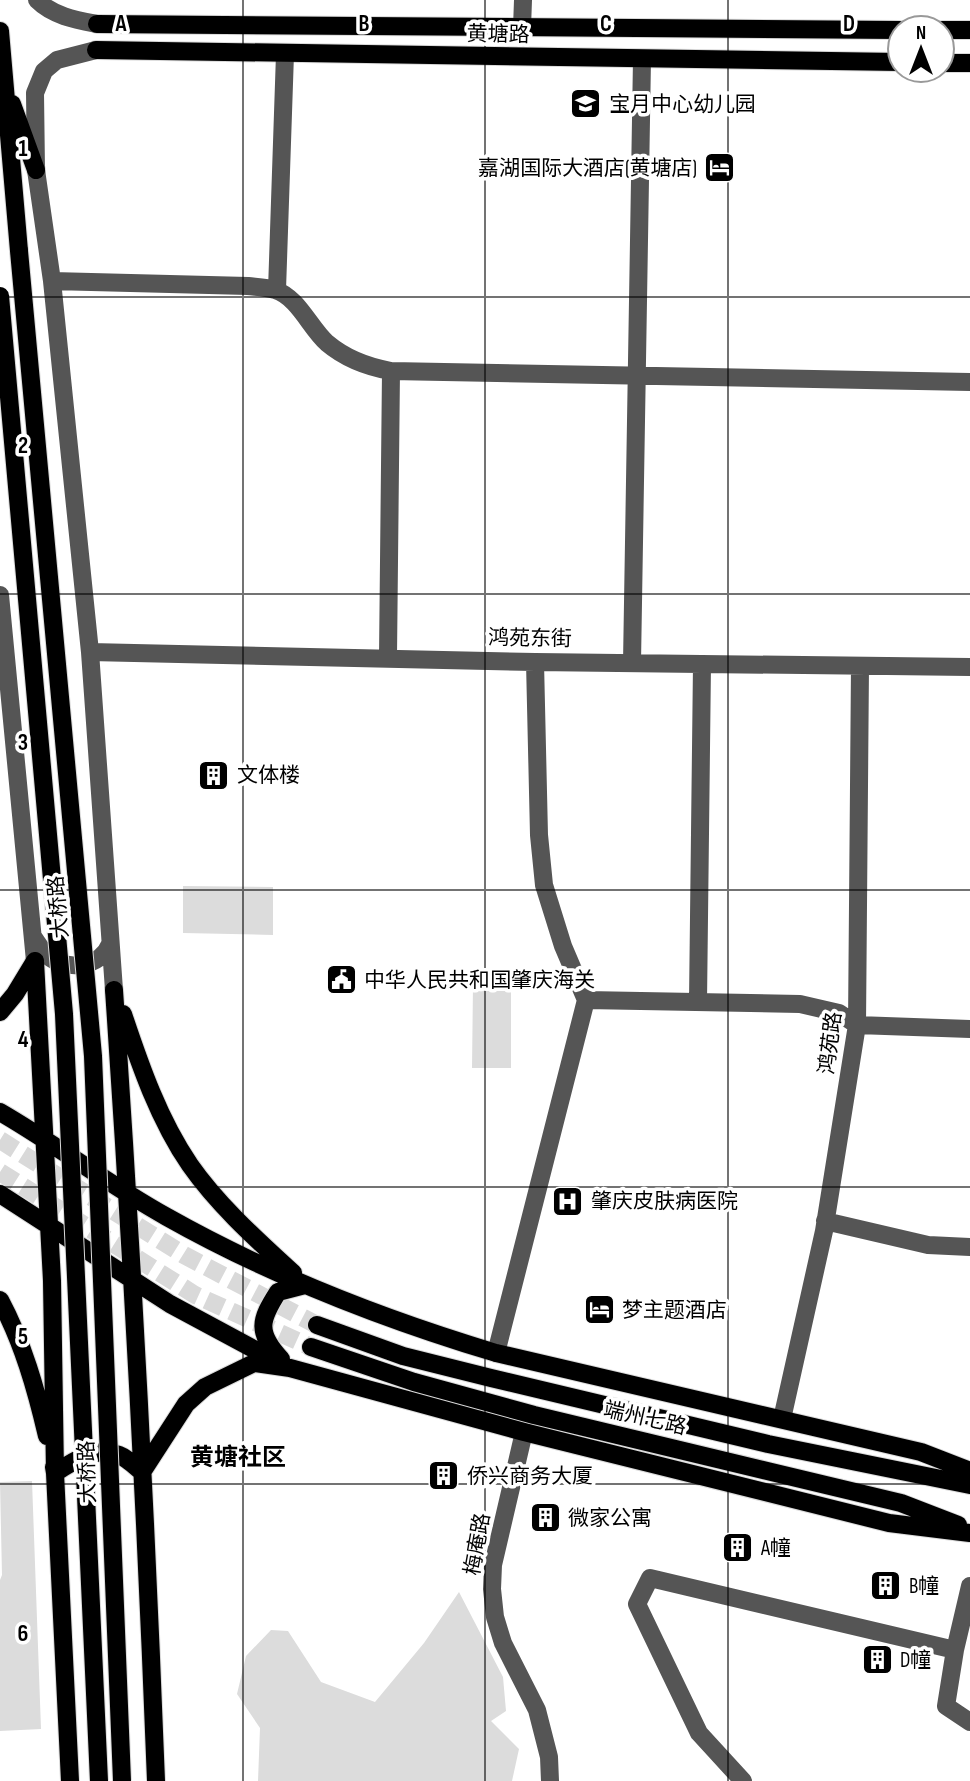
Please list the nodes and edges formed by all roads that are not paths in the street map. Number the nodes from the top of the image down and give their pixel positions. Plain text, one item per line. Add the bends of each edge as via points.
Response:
1 (37, 0) edge
2 (523, 0) edge
3 (97, 24) joint
4 (522, 28) junction
5 (886, 30) edge
6 (0, 31) edge
7 (96, 50) joint
8 (285, 54) junction
9 (642, 59) junction
10 (886, 62) edge
11 (4, 81) junction
12 (36, 170) junction
13 (52, 281) junction
14 (277, 290) junction
15 (0, 296) edge
16 (391, 371) junction
17 (636, 376) junction
18 (970, 382) edge
19 (0, 595) edge
20 (90, 652) junction
21 (388, 657) junction
22 (535, 662) junction
23 (632, 663) junction
24 (702, 664) junction
25 (860, 666) junction
26 (970, 667) edge
27 (34, 938) junction
28 (110, 944) junction
29 (35, 961) junction
30 (114, 990) junction
31 (586, 1000) junction
32 (698, 1002) junction
33 (0, 1012) edge
34 (858, 1025) junction
35 (970, 1028) edge
36 (0, 1112) edge
37 (44, 1139) junction
38 (0, 1194) edge
39 (128, 1195) junction
40 (825, 1221) junction
41 (50, 1226) junction
42 (970, 1247) edge
43 (134, 1281) junction
44 (305, 1285) junction
45 (0, 1300) edge
46 (317, 1325) tunnel mouth
47 (311, 1347) tunnel mouth
48 (496, 1353) junction
49 (290, 1368) junction
50 (782, 1419) junction
51 (524, 1432) junction
52 (970, 1471) edge
53 (142, 1472) junction
54 (55, 1473) junction
55 (970, 1485) edge
56 (970, 1532) edge
57 (970, 1586) edge
58 (955, 1650) junction
59 (970, 1722) edge
60 (70, 1781) edge
61 (99, 1781) edge
62 (122, 1781) edge
63 (156, 1781) edge
64 (550, 1781) edge
65 (743, 1781) edge

1 - 3 street via 71,19
2 - 4 street
3 - 4 main road, 黄塘路
4 - 5 main road, 黄塘路
6 - 11 main road, 大桥路
7 - 8 main road, 黄塘路
7 - 12 street via 57,60 44,71 35,93
8 - 9 main road, 黄塘路
8 - 14 street
9 - 10 main road, 黄塘路
9 - 17 street
11 - 12 main road
11 - 62 main road, 大桥路, bridge via 93,1045
12 - 13 street
13 - 14 street
13 - 20 street
14 - 16 street via 347,357
15 - 61 main road, 大桥路, bridge via 64,1014
16 - 17 street
16 - 21 street
17 - 18 street
17 - 23 street
19 - 27 street
20 - 21 street, 鸿苑东街
20 - 28 street
21 - 22 street, 鸿苑东街
22 - 23 street, 鸿苑东街
22 - 31 street via 544,885
23 - 24 street, 鸿苑东街
24 - 25 street, 鸿苑东街
24 - 32 street
25 - 26 street, 鸿苑东街
25 - 34 street, 鸿苑路
27 - 28 street via 48,957 71,966 106,954
27 - 29 street
28 - 30 street
29 - 33 main road
29 - 37 main road
30 - 39 main road
30 - 44 main road via 148,1087 188,1163 248,1231
31 - 32 street
31 - 48 street
32 - 34 street via 800,1004 839,1013
34 - 35 street
34 - 40 street, 鸿苑路
36 - 37 main road
37 - 39 main road
37 - 41 main road
38 - 41 main road
39 - 43 main road
39 - 44 main road
40 - 42 street via 928,1245
40 - 50 street, 鸿苑路
41 - 43 main road
41 - 54 main road
43 - 49 main road
43 - 53 main road
44 - 48 main road via 428,1333
44 - 49 main road via 278,1292 264,1314 263,1335
45 - 54 main road via 35,1384
46 - 55 main road, 端州七路 via 403,1356 491,1378 768,1444
47 - 56 main road, 端州七路 via 534,1415 901,1503
48 - 50 main road
49 - 51 main road
49 - 53 main road via 254,1363 205,1387 186,1404
50 - 52 main road via 921,1452
51 - 56 main road via 889,1523
51 - 64 street, 梅庵路 via 493,1565 492,1589 503,1643 537,1710
53 - 54 main road via 119,1455 98,1452 75,1459
53 - 63 main road
54 - 60 main road
57 - 58 street
58 - 59 street via 946,1706
58 - 65 street via 650,1578 637,1604 699,1733

